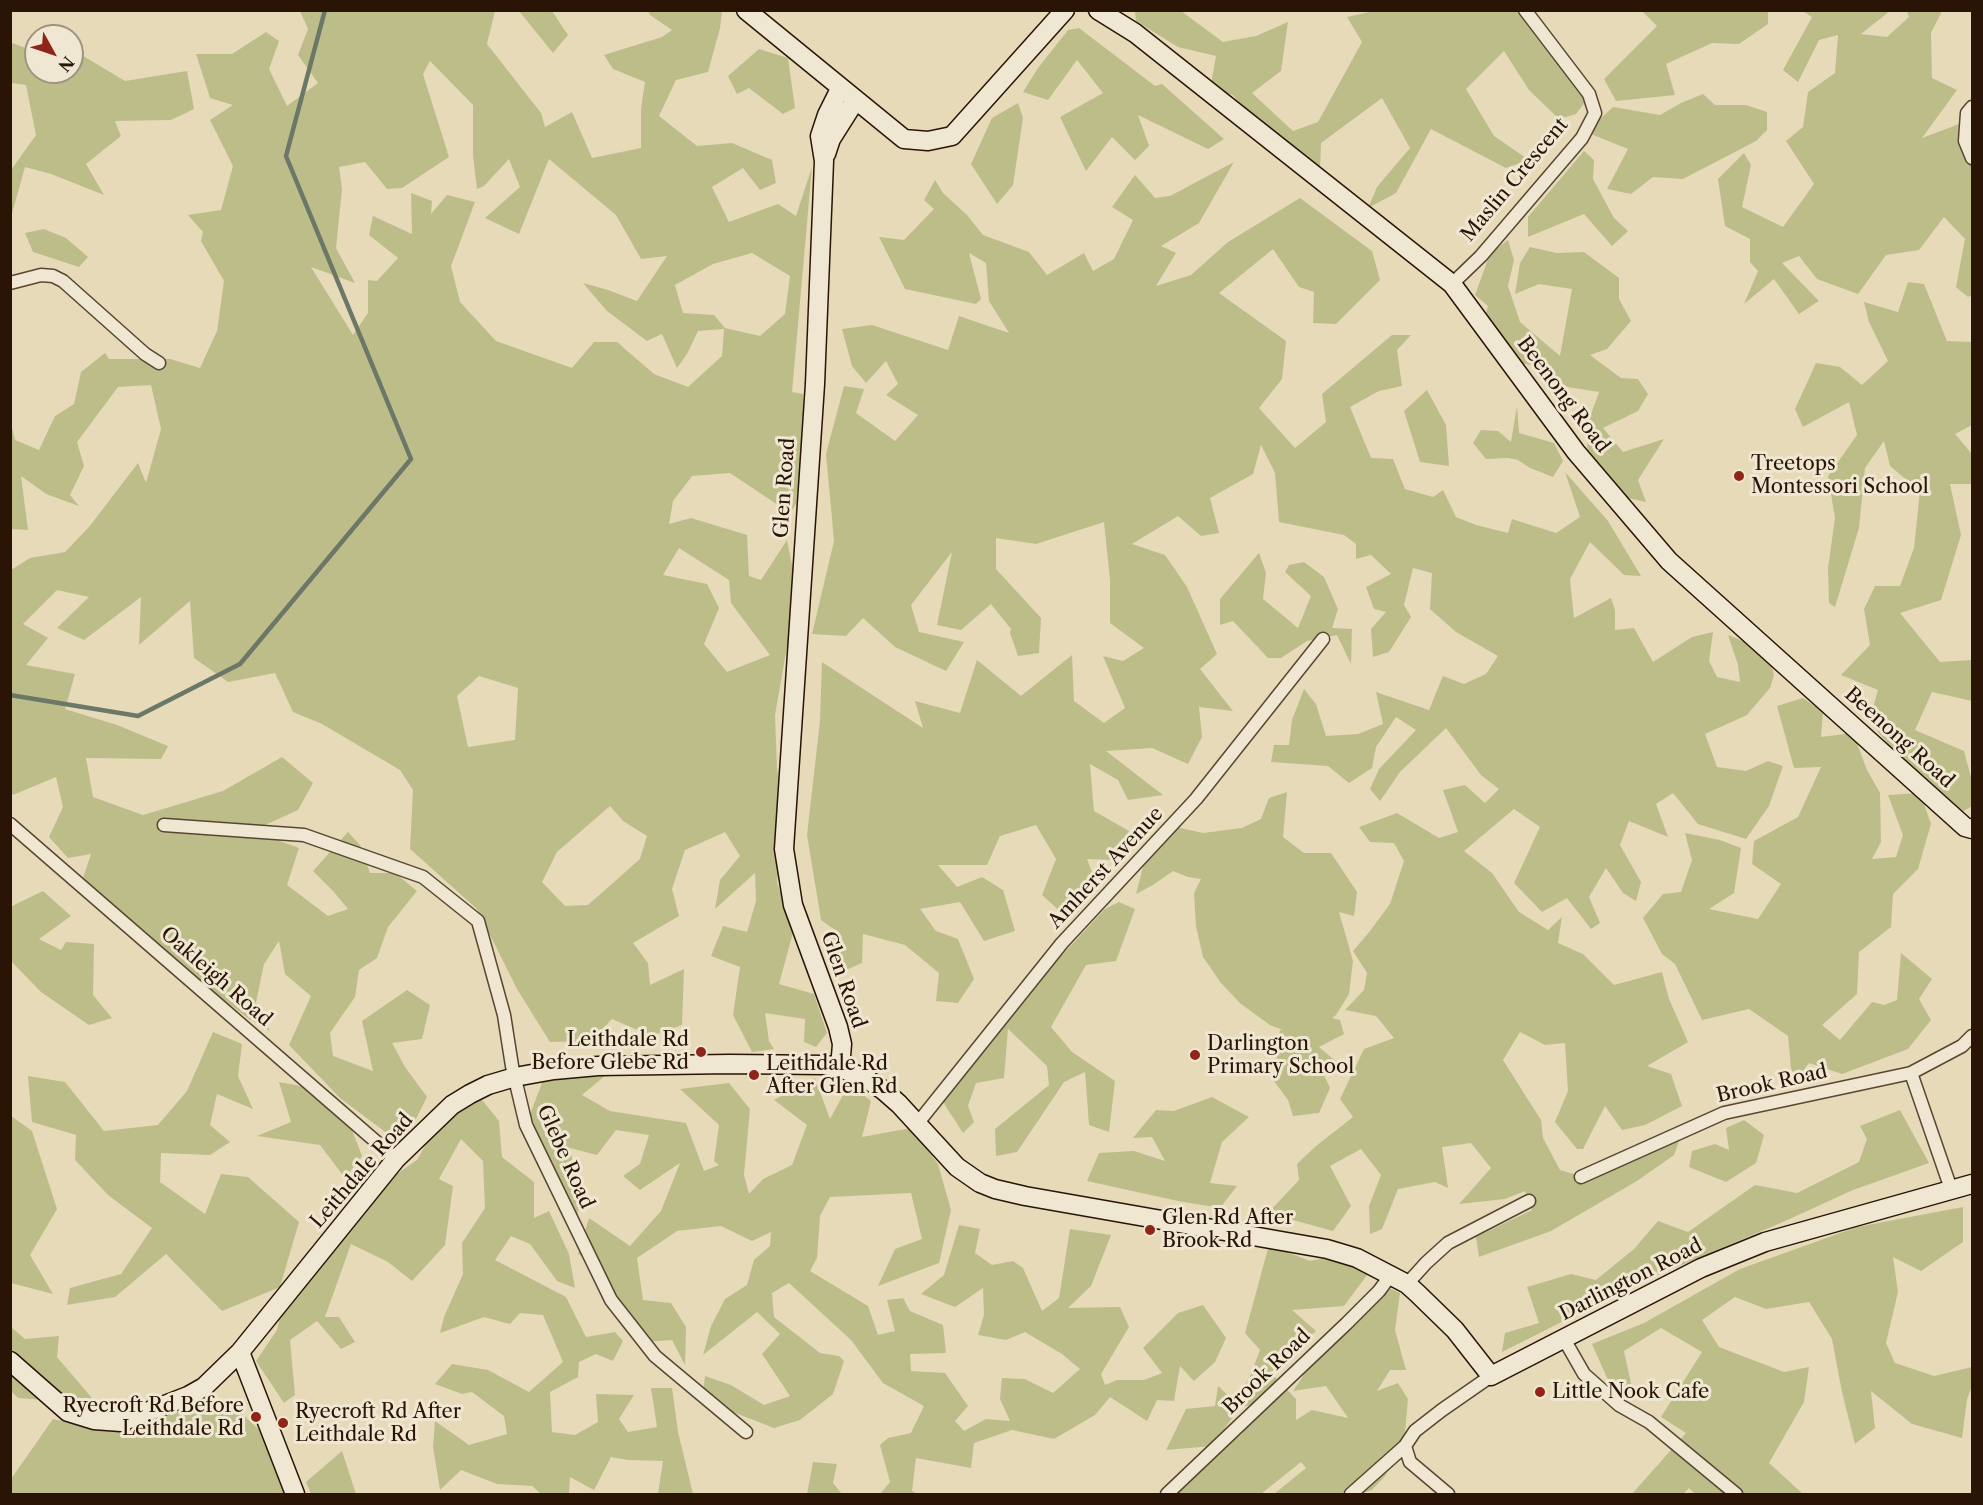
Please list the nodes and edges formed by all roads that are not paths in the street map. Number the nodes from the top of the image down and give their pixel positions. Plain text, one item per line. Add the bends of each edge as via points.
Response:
1 (746, 10) edge
2 (1065, 10) edge
3 (1098, 10) edge
4 (1525, 10) edge
5 (840, 89) junction
6 (855, 101) junction
7 (1972, 107) edge
8 (1972, 158) edge
9 (824, 162) junction
10 (10, 283) edge
11 (1452, 284) junction
12 (159, 363) dead end
13 (1323, 639) dead end
14 (10, 824) edge
15 (164, 825) dead end
16 (1972, 829) edge
17 (1972, 1036) edge
18 (840, 1068) junction
19 (1911, 1073) junction
20 (515, 1077) junction
21 (917, 1124) junction
22 (396, 1160) junction
23 (1581, 1177) dead end
24 (1972, 1184) edge
25 (1951, 1189) junction
26 (1529, 1201) dead end
27 (1390, 1276) junction
28 (1407, 1284) junction
29 (1564, 1339) junction
30 (240, 1352) junction
31 (10, 1361) edge
32 (1491, 1376) junction
33 (746, 1432) dead end
34 (1405, 1446) junction
35 (295, 1494) edge
36 (1167, 1494) edge
37 (1351, 1494) edge
38 (1448, 1494) edge
39 (1736, 1494) edge

1 - 5 street
2 - 6 street via 952,136 928,141 904,139
3 - 11 street, Beenong Road via 1135,33
4 - 11 street, Maslin Crescent via 1589,94 1596,113 1574,147 1481,256
5 - 6 street
5 - 9 street, Glen Road via 820,136
6 - 9 street, Glen Road via 831,139
7 - 8 street via 1967,113 1965,141
9 - 18 street, Glen Road via 815,384 783,849 793,905 838,1027 842,1044
10 - 12 street via 41,275 63,281
11 - 16 street, Beenong Road via 1576,452 1669,561 1965,828
13 - 21 street, Amherst Avenue via 1196,799 1062,943
14 - 22 street, Oakleigh Road
15 - 20 street, Glebe Road via 304,835 423,877 478,921 504,1015
17 - 19 street, Brook Road via 1962,1046
18 - 20 street, Leithdale Road via 730,1064 598,1066
18 - 21 street via 883,1090
19 - 23 street, Brook Road via 1724,1113
19 - 25 street
20 - 22 street, Leithdale Road via 488,1085 452,1106
20 - 33 street, Glebe Road via 526,1125 611,1300 655,1356
21 - 27 street via 957,1167 995,1189 1327,1249 1357,1258
22 - 30 street, Leithdale Road
24 - 25 street, Darlington Road
25 - 29 street, Darlington Road via 1765,1242 1701,1269
26 - 28 street via 1448,1243
27 - 28 street
27 - 36 street, Brook Road via 1346,1324
28 - 32 street via 1455,1330
29 - 32 street, Darlington Road
29 - 39 street via 1584,1374 1619,1405 1650,1422
30 - 31 street, Leithdale Road via 204,1387 122,1422 94,1420 68,1412
30 - 35 street
32 - 34 street, Darlington Road via 1415,1431
34 - 37 street, Darlington Road
34 - 38 street via 1410,1462

